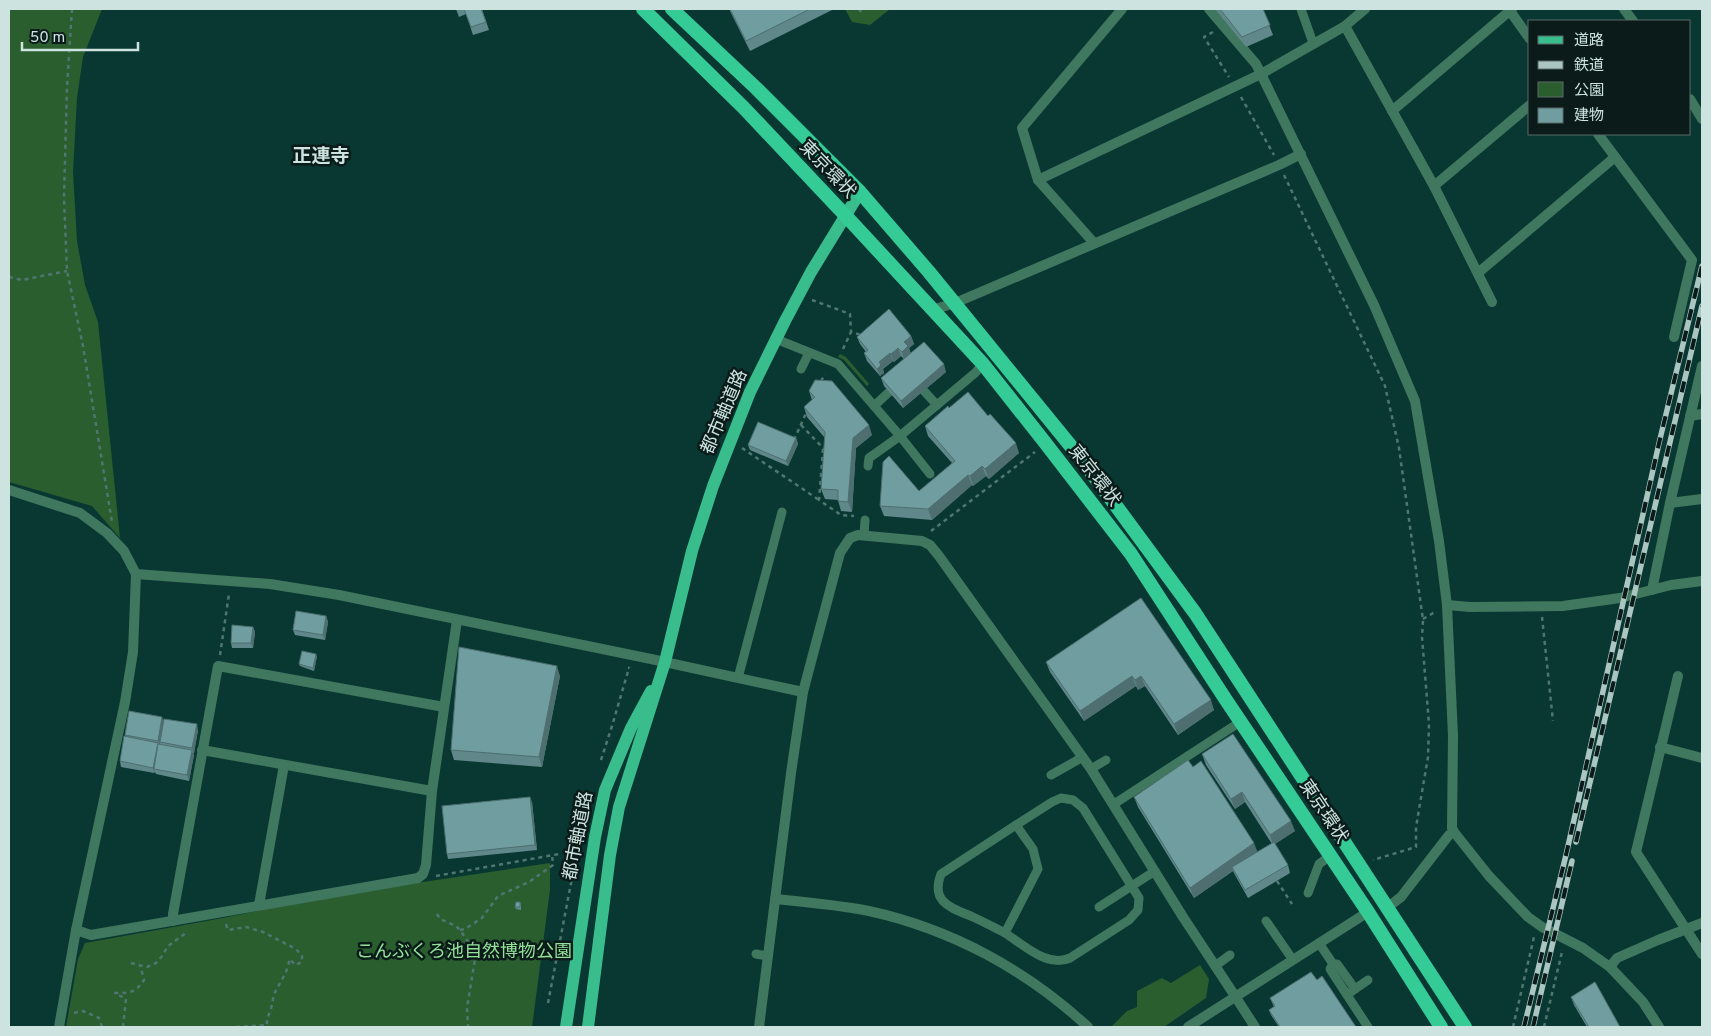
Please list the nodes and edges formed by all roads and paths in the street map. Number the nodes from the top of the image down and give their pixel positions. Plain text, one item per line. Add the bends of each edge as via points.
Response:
1 (72, 9) edge
2 (643, 9) edge
3 (672, 9) edge
4 (1122, 9) edge
5 (1210, 9) edge
6 (1301, 9) edge
7 (1365, 9) edge
8 (1624, 9) edge
9 (1511, 10) edge
10 (1632, 20) edge
11 (1223, 26) junction
12 (1345, 26) junction
13 (1528, 36) edge
14 (1313, 43) junction
15 (1261, 74) junction
16 (1235, 87) junction
17 (1691, 102) edge
18 (1528, 107) edge
19 (1392, 111) junction
20 (1702, 119) edge
21 (1599, 135) edge
22 (1300, 154) junction
23 (1615, 157) junction
24 (1279, 165) junction
25 (1038, 180) junction
26 (1434, 186) junction
27 (860, 192) junction
28 (845, 215) junction
29 (1094, 243) junction
30 (66, 271) junction
31 (1478, 273) junction
32 (9, 277) edge
33 (811, 300) dead end
34 (1492, 302) dead end
35 (955, 303) junction
36 (932, 310) junction
37 (867, 329) edge
38 (851, 332) junction
39 (1674, 337) dead end
40 (776, 339) junction
41 (843, 349) dead end
42 (809, 353) junction
43 (983, 364) junction
44 (1702, 366) edge
45 (801, 369) dead end
46 (825, 374) dead end
47 (820, 382) edge
48 (924, 390) edge
49 (889, 392) edge
50 (937, 405) junction
51 (874, 406) junction
52 (809, 408) edge
53 (1702, 414) edge
54 (1690, 416) junction
55 (801, 425) junction
56 (900, 436) junction
57 (788, 438) edge
58 (742, 448) dead end
59 (823, 449) junction
60 (828, 449) edge
61 (1037, 451) dead end
62 (868, 466) dead end
63 (930, 474) dead end
64 (9, 490) edge
65 (1702, 499) edge
66 (819, 500) junction
67 (1670, 503) junction
68 (782, 512) dead end
69 (855, 516) dead end
70 (865, 520) dead end
71 (931, 531) dead end
72 (107, 533) junction
73 (864, 535) junction
74 (136, 574) junction
75 (231, 580) junction
76 (1702, 581) edge
77 (1652, 590) junction
78 (1447, 605) junction
79 (1541, 606) junction
80 (458, 620) junction
81 (665, 662) junction
82 (218, 666) junction
83 (1678, 676) dead end
84 (738, 678) junction
85 (803, 692) junction
86 (444, 707) junction
87 (1553, 721) dead end
88 (1240, 722) junction
89 (1660, 747) junction
90 (202, 750) junction
91 (1083, 757) junction
92 (1702, 758) edge
93 (1106, 760) dead end
94 (284, 764) junction
95 (1091, 769) junction
96 (1051, 775) dead end
97 (432, 791) junction
98 (1114, 804) junction
99 (1016, 825) junction
100 (1454, 832) junction
101 (559, 854) dead end
102 (552, 855) junction
103 (1330, 856) junction
104 (1359, 864) junction
105 (1155, 871) junction
106 (423, 874) junction
107 (1277, 881) edge
108 (1132, 886) junction
109 (1308, 893) dead end
110 (775, 899) junction
111 (1292, 904) dead end
112 (259, 905) junction
113 (1099, 907) dead end
114 (1388, 907) junction
115 (1368, 912) junction
116 (437, 914) dead end
117 (173, 921) junction
118 (1266, 921) dead end
119 (1702, 923) edge
120 (1538, 924) junction
121 (217, 925) dead end
122 (190, 929) dead end
123 (1686, 929) junction
124 (76, 930) junction
125 (460, 930) junction
126 (1005, 933) junction
127 (1565, 939) junction
128 (1319, 943) junction
129 (756, 954) dead end
130 (1702, 954) edge
131 (1230, 955) dead end
132 (768, 956) junction
133 (1293, 960) junction
134 (131, 963) dead end
135 (1332, 964) junction
136 (140, 965) junction
137 (1215, 966) junction
138 (1610, 967) junction
139 (1368, 980) dead end
140 (1355, 989) junction
141 (1347, 995) junction
142 (1235, 996) junction
143 (61, 1015) junction
144 (58, 1027) edge
145 (102, 1027) edge
146 (123, 1027) edge
147 (236, 1027) edge
148 (468, 1027) edge
149 (566, 1027) edge
150 (588, 1027) edge
151 (759, 1027) edge
152 (1088, 1027) edge
153 (1188, 1027) edge
154 (1255, 1027) edge
155 (1368, 1027) edge
156 (1440, 1027) edge
157 (1465, 1027) edge
158 (1513, 1027) edge
159 (1544, 1027) edge
160 (1659, 1027) edge

1 - 30 path via 64,198
2 - 28 highway, 東京環状 via 744,108
3 - 27 highway, 東京環状
4 - 25 street via 1022,128
5 - 11 street
6 - 14 lane
7 - 12 street
8 - 10 street
9 - 13 street
9 - 19 street
11 - 15 street
11 - 16 path via 1204,37
12 - 14 street
12 - 19 street
14 - 15 street
15 - 16 street
15 - 22 street
16 - 24 path
16 - 25 street
17 - 20 street
18 - 26 street
19 - 26 street
21 - 23 street
22 - 24 street
22 - 78 street via 1374,305 1415,401
23 - 31 street
23 - 39 street via 1692,260
24 - 29 street
24 - 104 path via 1385,386 1399,448 1422,620 1429,724 1416,847
25 - 29 street
26 - 31 street
27 - 28 main road, 都市軸道路
27 - 35 highway, 東京環状
28 - 36 highway, 東京環状
28 - 40 main road, 都市軸道路
29 - 35 street
30 - 32 path via 22,280
30 - 72 path via 83,346 111,511 112,521
31 - 34 street
33 - 38 path via 850,314
35 - 36 street
35 - 104 highway, 東京環状 via 1083,461 1195,613
36 - 43 highway, 東京環状
37 - 38 path via 860,335
38 - 41 path
40 - 42 lane
40 - 81 main road, 都市軸道路 via 750,392 713,486 692,550
42 - 45 lane
42 - 51 lane via 838,364
43 - 50 lane
43 - 88 highway, 東京環状 via 1131,554
44 - 54 street
46 - 47 path
48 - 50 lane
49 - 51 lane
50 - 56 lane
51 - 56 lane
52 - 55 path
53 - 54 street
54 - 67 street
55 - 57 path via 795,440
55 - 59 path
56 - 62 lane via 869,458
56 - 63 lane
58 - 66 path
59 - 60 path
59 - 66 path
61 - 71 path
64 - 72 street via 80,512
65 - 67 street
66 - 69 path via 841,515
67 - 77 street
68 - 84 lane
70 - 73 lane
72 - 74 street via 124,551
73 - 85 street via 850,538 840,553
73 - 91 street via 913,539 930,545
74 - 75 street
74 - 124 street via 132,661
75 - 80 street via 339,595
75 - 82 path
76 - 77 street
77 - 79 street via 1620,598
78 - 79 street
78 - 100 street
79 - 87 path
80 - 81 street
80 - 86 street
81 - 84 street
81 - 149 main road, 都市軸道路 via 631,728 605,790
81 - 150 main road, 都市軸道路 via 619,807
82 - 86 street
82 - 90 street
83 - 89 street
84 - 85 street
85 - 110 street
86 - 97 street
88 - 98 lane
88 - 103 highway, 東京環状
89 - 92 street
89 - 123 street via 1636,852
90 - 94 street
90 - 117 street
91 - 95 street
91 - 96 lane
93 - 95 lane
94 - 97 street
94 - 112 street
95 - 98 street
97 - 106 street
98 - 105 street
99 - 108 lane via 1061,798 1074,800 1083,808
99 - 126 lane via 1034,849 1038,869
99 - 126 lane via 941,874 937,885 946,906
100 - 114 street via 1401,897
100 - 120 street via 1489,876
101 - 102 path
102 - 106 path via 429,878
102 - 125 path via 553,865 529,882 498,896 482,918 466,930
103 - 109 lane via 1319,864
103 - 115 highway, 東京環状
104 - 114 highway, 東京環状
105 - 108 lane
105 - 137 street
106 - 112 street via 418,878
107 - 111 path
108 - 113 lane
108 - 126 lane via 1139,898 1134,915 1061,962 1048,960
110 - 132 street
110 - 152 street via 870,912 905,921 968,945 1024,976
112 - 117 street
114 - 157 highway, 東京環状
115 - 128 street
115 - 156 highway, 東京環状
116 - 125 path
117 - 124 street via 91,935
118 - 133 lane
119 - 123 street
120 - 127 street
120 - 158 path
121 - 147 path via 226,924 228,930 246,927 263,932 296,949 302,956 302,962 294,965 290,959 274,994 266,1025
122 - 136 path via 167,946 156,963 147,967
123 - 130 street
123 - 138 street via 1618,958
124 - 143 street
125 - 148 path via 473,949 475,959 467,1008
127 - 138 street
127 - 159 path
128 - 133 street
128 - 135 lane
129 - 132 lane
131 - 137 lane
132 - 151 street
133 - 142 street
134 - 136 path
135 - 140 lane via 1337,964
135 - 141 lane via 1330,969
136 - 146 path via 144,980 138,989 115,993 126,1000
137 - 142 street
138 - 160 street via 1643,1002
139 - 140 lane
140 - 141 lane
141 - 155 lane
142 - 153 street
142 - 154 street
143 - 144 street
143 - 145 path via 82,1011 99,1018

